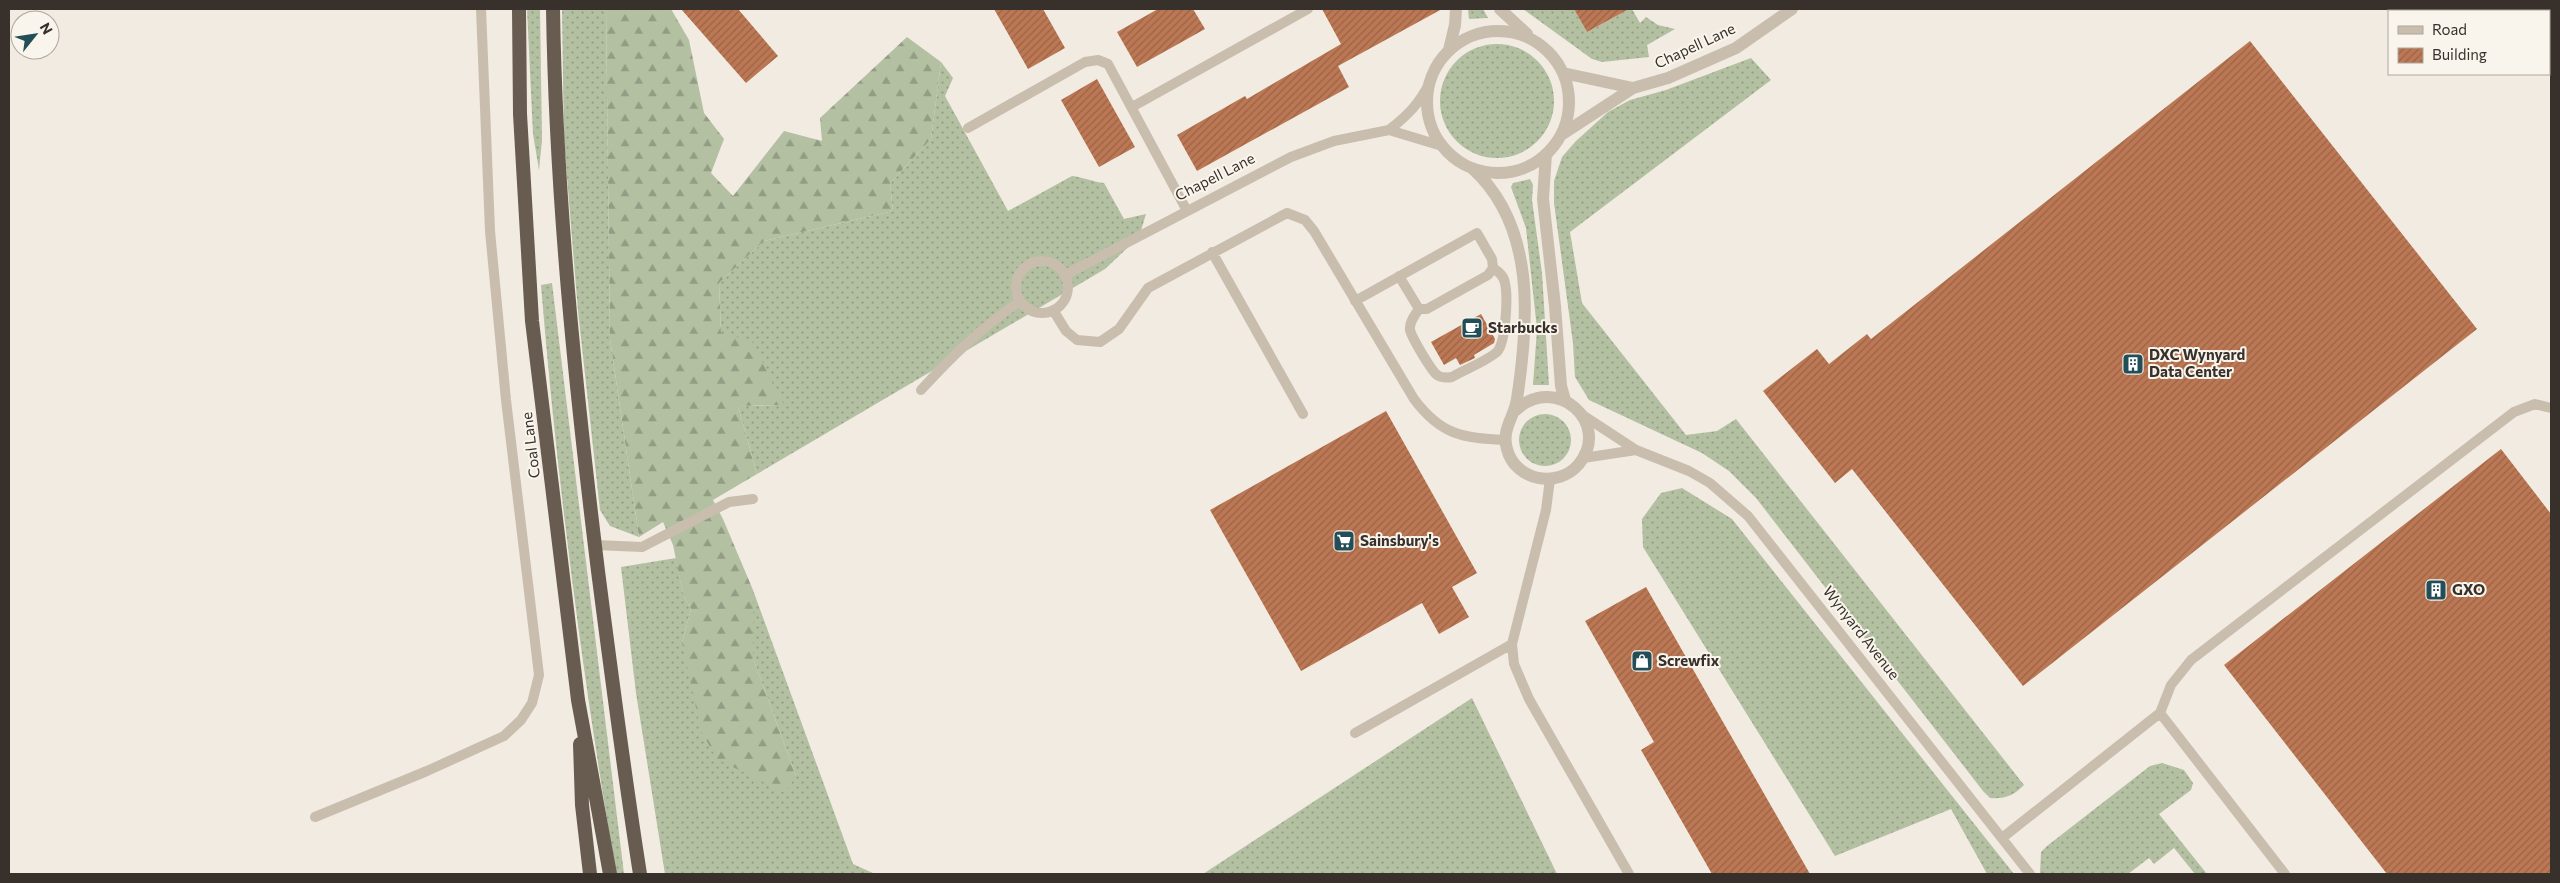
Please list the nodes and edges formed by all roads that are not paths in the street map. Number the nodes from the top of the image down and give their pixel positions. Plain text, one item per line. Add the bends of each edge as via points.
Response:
1 (481, 9) edge
2 (519, 9) edge
3 (553, 9) edge
4 (1308, 9) edge
5 (1456, 9) edge
6 (1500, 9) edge
7 (1792, 9) edge
8 (1534, 40) junction
9 (1449, 50) junction
10 (1563, 73) junction
11 (1430, 82) junction
12 (1633, 88) junction
13 (1132, 107) junction
14 (968, 128) dead end
15 (1389, 130) junction
16 (1561, 135) junction
17 (1450, 154) junction
18 (1546, 154) junction
19 (1472, 168) junction
20 (1186, 210) junction
21 (1212, 252) junction
22 (1493, 268) junction
23 (1065, 274) junction
24 (1399, 276) junction
25 (1020, 301) junction
26 (1355, 301) junction
27 (1419, 309) junction
28 (1053, 310) junction
29 (921, 390) dead end
30 (1564, 400) junction
31 (2551, 408) edge
32 (1516, 410) junction
33 (1303, 414) dead end
34 (1581, 414) junction
35 (1505, 440) junction
36 (1636, 450) junction
37 (1583, 458) junction
38 (1550, 479) junction
39 (753, 499) dead end
40 (595, 545) junction
41 (1512, 644) junction
42 (578, 700) junction
43 (2160, 713) junction
44 (1355, 733) dead end
45 (315, 817) dead end
46 (2002, 838) junction
47 (590, 874) edge
48 (610, 874) edge
49 (640, 874) edge
50 (1629, 874) edge
51 (2030, 874) edge
52 (2285, 874) edge

1 - 45 lane via 490,231 506,400 539,675 532,703 521,720 504,736 427,772
2 - 42 highway, Coal Lane via 520,114 532,321
3 - 40 highway via 554,105 562,234 579,422
4 - 13 lane
5 - 9 street
6 - 8 street
7 - 12 street, Chapell Lane via 1736,48 1668,78
8 - 9 street via 1512,32 1490,31 1468,38
8 - 10 street via 1551,54
9 - 11 street
10 - 12 street, Chapell Lane
10 - 16 street via 1569,104
11 - 15 lane via 1414,108
11 - 17 street via 1430,121 1434,133
12 - 16 street, Chapell Lane
13 - 14 lane via 1108,64 1098,60 1085,62
13 - 20 lane
15 - 17 lane, Chapell Lane via 1442,146
15 - 20 lane, Chapell Lane via 1334,141 1291,157
16 - 18 street
17 - 19 street
18 - 19 street via 1511,172
18 - 30 street via 1542,199
19 - 32 street via 1490,184 1501,202 1514,232 1521,263 1526,297 1525,335
20 - 23 lane, Chapell Lane
21 - 26 lane via 1287,213 1310,225
21 - 28 lane via 1148,288 1119,329 1100,342 1077,340 1066,332
21 - 33 lane
22 - 24 lane via 1492,259 1477,233
22 - 27 lane via 1488,275 1427,309
22 - 27 lane via 1501,273 1505,282 1506,303 1502,345 1496,353 1452,377 1438,376 1410,330
23 - 25 lane via 1054,264 1032,263 1017,279
23 - 28 lane via 1067,295
24 - 26 lane
24 - 27 lane
25 - 28 lane via 1031,311 1046,313
25 - 29 lane via 961,346
26 - 35 lane via 1414,399 1429,418 1449,432 1478,439
30 - 32 street via 1540,396
30 - 34 street
31 - 43 lane via 2535,404 2514,412 2191,660 2171,685
32 - 35 street via 1507,424
34 - 36 lane, Wynyard Avenue
34 - 37 street via 1588,436
35 - 38 street via 1509,456 1519,469 1534,477
36 - 37 lane
36 - 46 lane, Wynyard Avenue via 1710,482 1748,516
37 - 38 street via 1565,475
38 - 41 lane via 1546,510
39 - 40 lane via 728,502 642,547
40 - 49 highway
41 - 44 lane
41 - 50 lane via 1514,664 1529,699
42 - 47 highway via 582,805
42 - 48 highway, Coal Lane
43 - 46 lane
43 - 52 lane
46 - 51 lane, Wynyard Avenue

